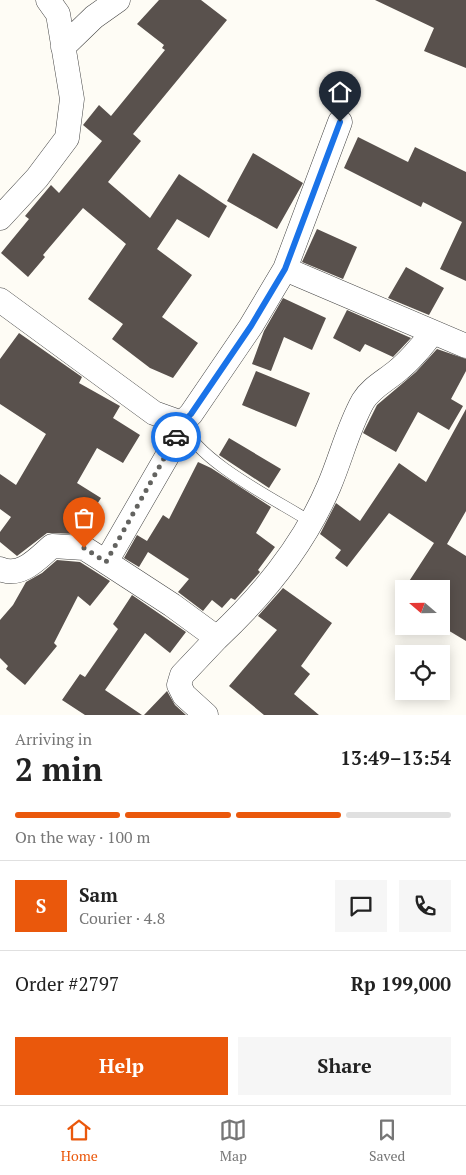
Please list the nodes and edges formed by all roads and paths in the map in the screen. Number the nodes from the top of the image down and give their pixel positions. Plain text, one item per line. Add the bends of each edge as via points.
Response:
1 (48, 0) edge
2 (118, 0) edge
3 (63, 47) junction
4 (340, 122) dead end
5 (0, 218) edge
6 (285, 269) junction
7 (0, 300) edge
8 (433, 332) junction
9 (466, 346) edge
10 (182, 423) junction
11 (311, 522) junction
12 (106, 562) junction
13 (0, 569) edge
14 (217, 638) junction
15 (206, 715) edge

1 - 3 street via 58,14
2 - 3 street via 94,17
3 - 5 street via 72,99 67,138 37,178
4 - 6 street
6 - 8 street
6 - 10 street via 251,326
7 - 10 street via 154,413
8 - 9 street
8 - 11 street via 416,353 367,395
10 - 11 lane via 188,436 209,458
10 - 12 street via 173,446
11 - 14 street via 269,584
12 - 13 street via 84,548 52,546 26,568 8,573
12 - 14 street
14 - 15 street via 182,675 179,685 184,695

